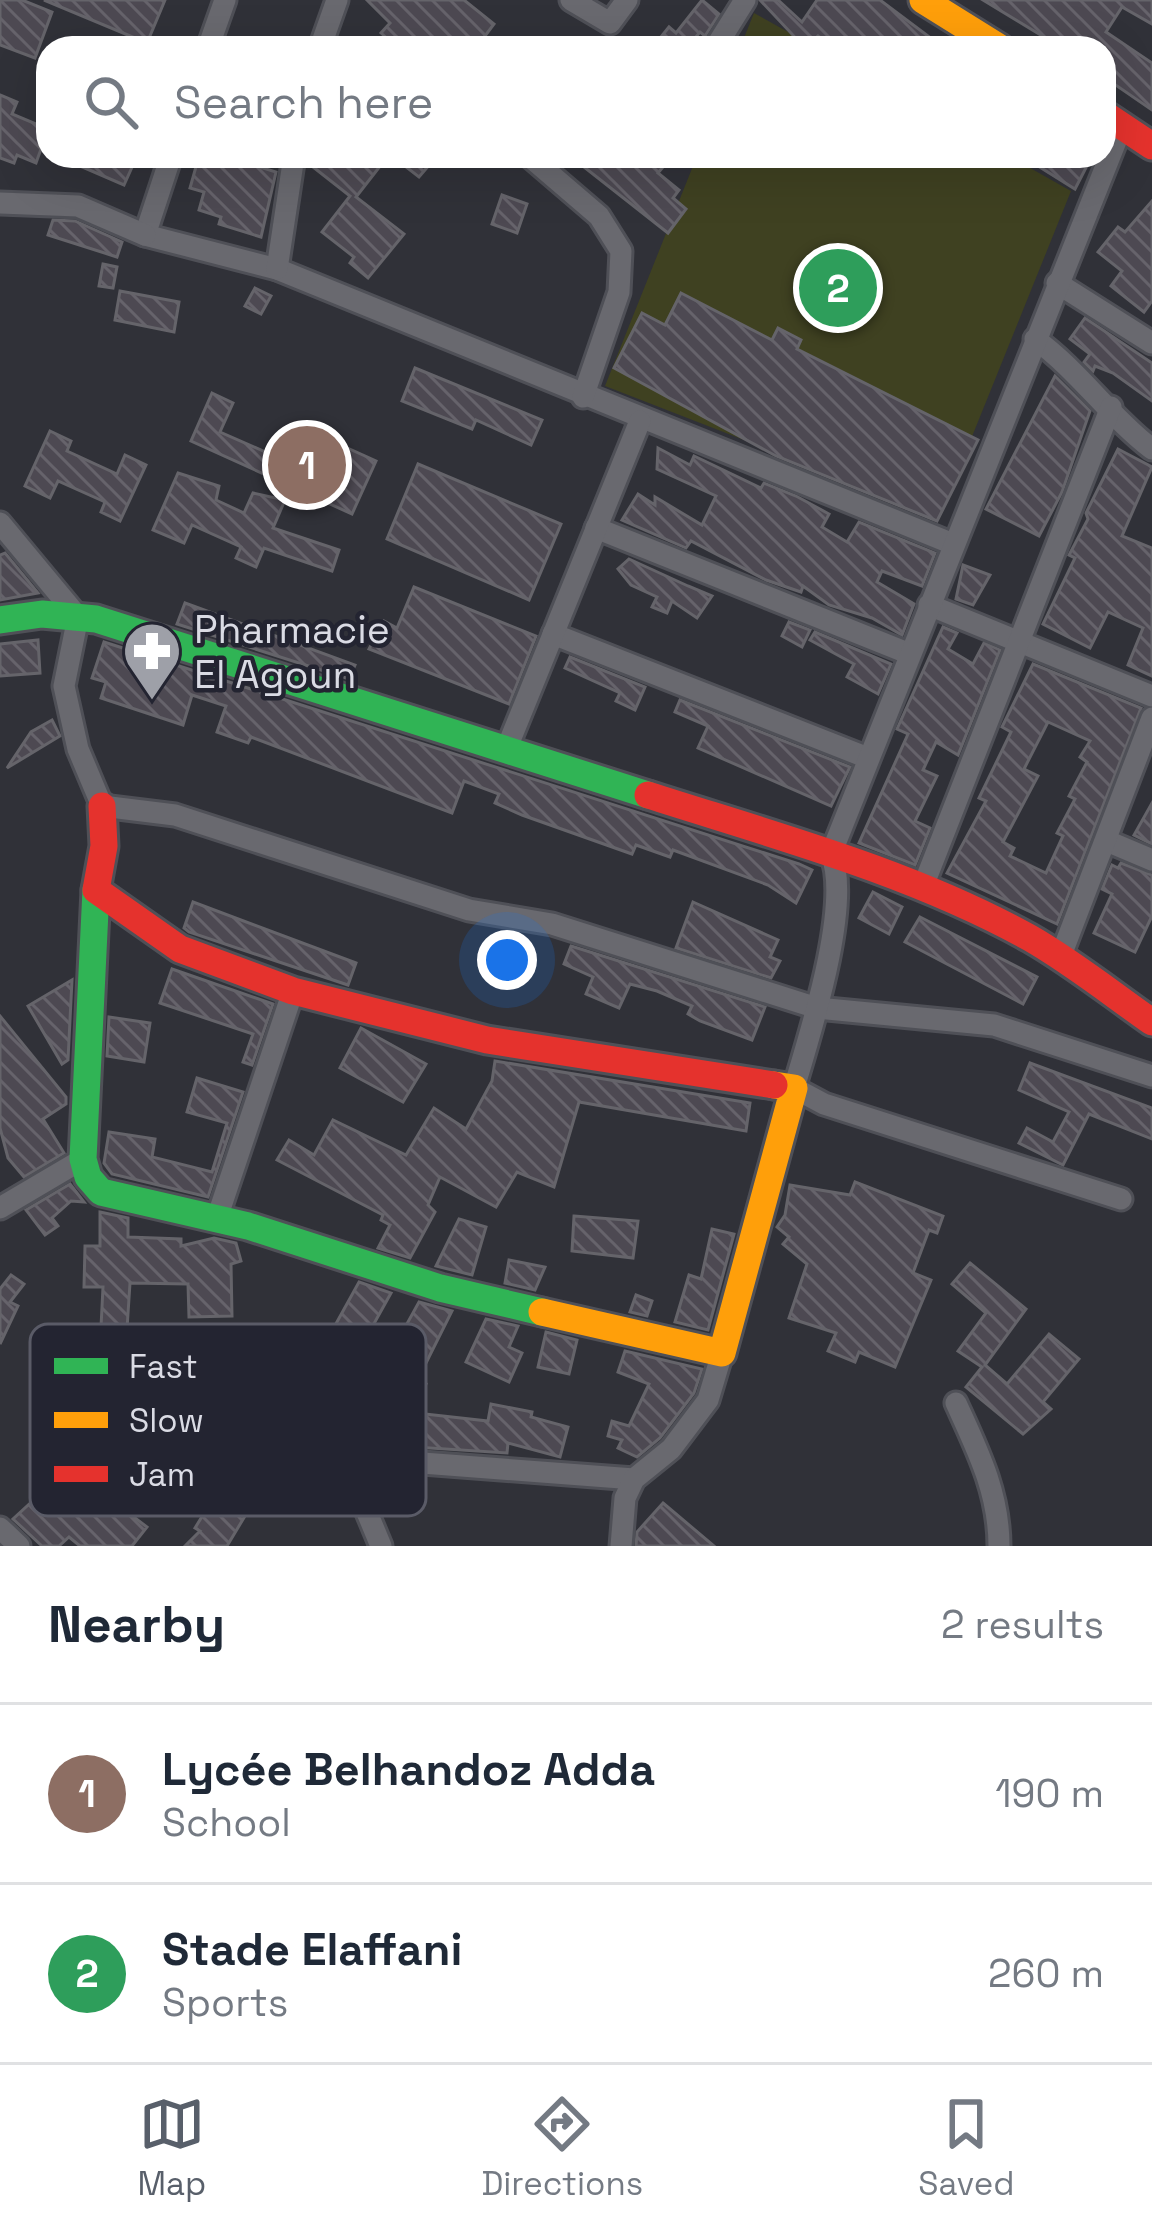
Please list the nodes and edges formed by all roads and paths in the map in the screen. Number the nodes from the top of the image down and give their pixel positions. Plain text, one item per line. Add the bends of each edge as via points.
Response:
1 (225, 0) edge
2 (337, 0) edge
3 (571, 0) edge
4 (627, 0) edge
5 (745, 0) edge
6 (923, 0) edge
7 (212, 36) edge
8 (324, 36) edge
9 (722, 36) edge
10 (981, 36) edge
11 (1116, 122) edge
12 (1152, 146) edge
13 (167, 168) edge
14 (292, 168) edge
15 (543, 168) edge
16 (1097, 168) edge
17 (0, 203) edge
18 (145, 235) junction
19 (277, 268) junction
20 (1057, 283) junction
21 (1035, 338) junction
22 (1152, 343) edge
23 (583, 397) junction
24 (1111, 406) junction
25 (640, 421) junction
26 (1152, 448) edge
27 (0, 523) edge
28 (596, 528) junction
29 (953, 544) junction
30 (929, 604) junction
31 (78, 617) junction
32 (0, 620) edge
33 (553, 634) junction
34 (1019, 641) junction
35 (910, 654) junction
36 (1152, 696) edge
37 (1152, 718) edge
38 (506, 750) junction
39 (868, 758) junction
40 (101, 806) junction
41 (1107, 841) junction
42 (830, 854) junction
43 (1152, 860) edge
44 (922, 889) junction
45 (96, 890) junction
46 (1060, 958) junction
47 (293, 991) junction
48 (818, 1008) junction
49 (1152, 1022) edge
50 (1152, 1076) edge
51 (794, 1088) junction
52 (83, 1159) junction
53 (1120, 1199) dead end
54 (0, 1208) edge
55 (216, 1221) junction
56 (722, 1353) junction
57 (956, 1403) dead end
58 (426, 1462) edge
59 (634, 1479) junction
60 (369, 1516) edge
61 (0, 1528) edge
62 (19, 1546) edge
63 (382, 1546) edge
64 (622, 1546) edge
65 (999, 1546) edge

1 - 7 street
2 - 8 street
3 - 4 street via 610,23
5 - 9 street
6 - 10 street
11 - 12 street
13 - 18 street
14 - 19 street
15 - 23 street via 599,216 621,251 620,292
16 - 20 street
17 - 18 street via 78,206
18 - 19 street
19 - 23 street
20 - 21 street
20 - 22 street
21 - 24 street
21 - 29 street
23 - 25 street
24 - 26 street
24 - 34 street
25 - 28 street
25 - 29 street
27 - 31 street
28 - 33 street
28 - 35 street
29 - 30 street
30 - 34 street
30 - 35 street
31 - 32 street
31 - 38 street
31 - 40 street via 64,686
33 - 38 street
33 - 39 street
34 - 36 street
34 - 44 street
35 - 39 street
37 - 41 street
38 - 42 street
39 - 42 street
40 - 45 street
40 - 48 street via 175,815 469,910 553,924
41 - 43 street
41 - 46 street
42 - 44 street
42 - 48 street via 840,876
44 - 46 street
45 - 47 street via 180,950
45 - 52 street
46 - 49 street
47 - 51 street via 487,1040
47 - 55 street
48 - 50 street via 994,1024
48 - 51 street
51 - 53 street
51 - 56 street
52 - 54 street
52 - 55 street via 101,1192
55 - 56 street via 440,1288
56 - 59 street via 708,1400 671,1449
57 - 65 street via 987,1470
58 - 59 street
59 - 64 street
60 - 63 street
61 - 62 street

